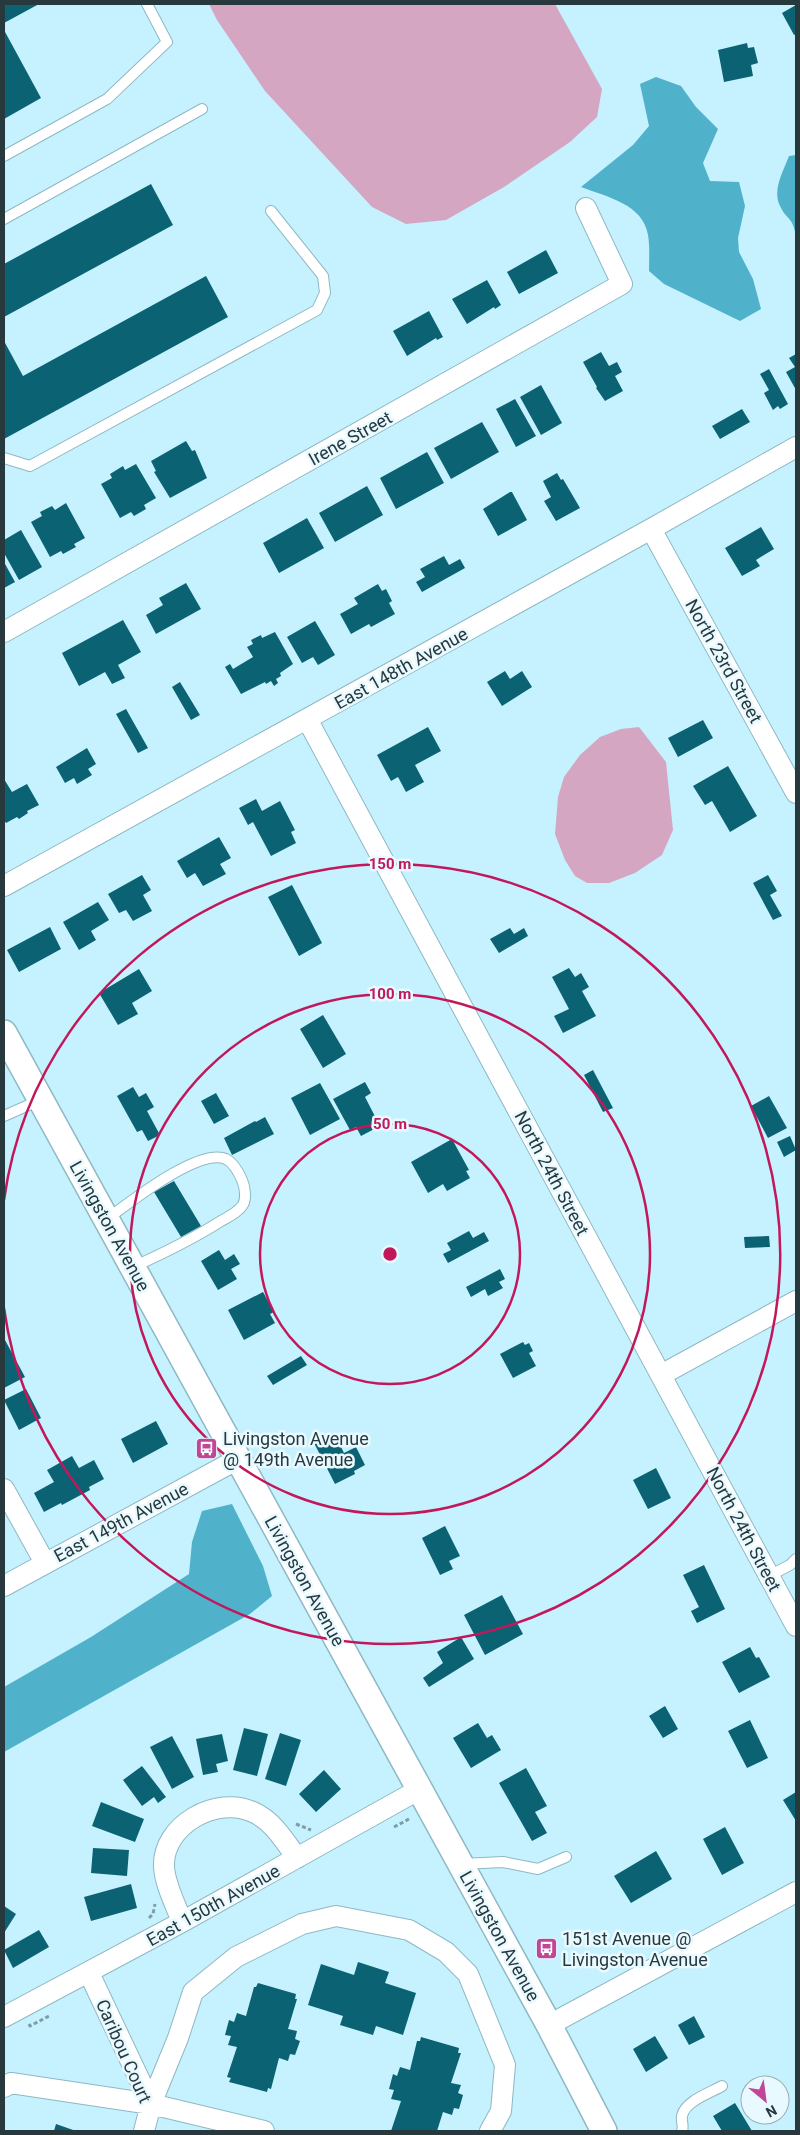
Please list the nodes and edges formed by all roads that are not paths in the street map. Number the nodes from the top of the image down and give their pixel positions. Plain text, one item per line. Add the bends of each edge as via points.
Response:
1 (147, 4) edge
2 (202, 109) dead end
3 (4, 156) edge
4 (586, 208) dead end
5 (271, 211) dead end
6 (4, 219) edge
7 (796, 447) edge
8 (4, 458) edge
9 (651, 529) junction
10 (4, 632) edge
11 (307, 719) junction
12 (796, 793) edge
13 (4, 886) edge
14 (4, 1033) edge
15 (41, 1100) junction
16 (7, 1111) edge
17 (106, 1219) junction
18 (133, 1267) junction
19 (796, 1301) edge
20 (661, 1375) junction
21 (238, 1459) junction
22 (4, 1489) edge
23 (796, 1559) edge
24 (45, 1563) junction
25 (769, 1576) junction
26 (4, 1586) edge
27 (796, 1626) edge
28 (420, 1789) junction
29 (566, 1857) dead end
30 (297, 1858) junction
31 (461, 1864) junction
32 (796, 1892) edge
33 (182, 1922) junction
34 (89, 1973) junction
35 (4, 2017) edge
36 (549, 2025) junction
37 (722, 2086) dead end
38 (4, 2087) edge
39 (151, 2104) junction
40 (144, 2131) edge
41 (264, 2131) edge
42 (490, 2131) edge
43 (604, 2131) edge
44 (682, 2131) edge

1 - 3 lane via 167,42 108,99
2 - 6 lane
4 - 10 street, Irene Street via 622,284
5 - 8 lane via 323,276 325,293 317,310 30,466
7 - 9 street, East 148th Avenue
9 - 11 street, East 148th Avenue
9 - 12 street, North 23rd Street
11 - 13 street, East 148th Avenue
11 - 20 street, North 24th Street
14 - 15 street, Livingston Avenue
15 - 16 lane
15 - 17 street, Livingston Avenue
17 - 18 street, Livingston Avenue
17 - 18 lane via 189,1164 218,1158 227,1159 235,1167 245,1194 244,1204 238,1210 196,1237
18 - 21 street, Livingston Avenue
19 - 20 street
20 - 25 street, North 24th Street
21 - 24 street, East 149th Avenue
21 - 28 street, Livingston Avenue
22 - 24 street
23 - 25 lane
24 - 26 street, East 149th Avenue
25 - 27 street, North 24th Street
28 - 30 street, East 150th Avenue
28 - 31 street, Livingston Avenue
29 - 31 lane via 538,1869 503,1862
30 - 33 street, East 150th Avenue
30 - 33 street via 276,1829 251,1811 234,1806 214,1808 199,1814 184,1824 165,1853 164,1868
31 - 36 street, Livingston Avenue
32 - 36 street
33 - 34 street, East 150th Avenue
34 - 35 street, East 150th Avenue
34 - 39 street, Caribou Court
36 - 43 street, Livingston Avenue
37 - 44 lane via 686,2106
38 - 39 street via 11,2083
39 - 40 street, Caribou Court
39 - 41 street
39 - 42 street via 193,1992 236,1957 302,1924 336,1916 409,1930 446,1952 468,1974 505,2065 500,2111

